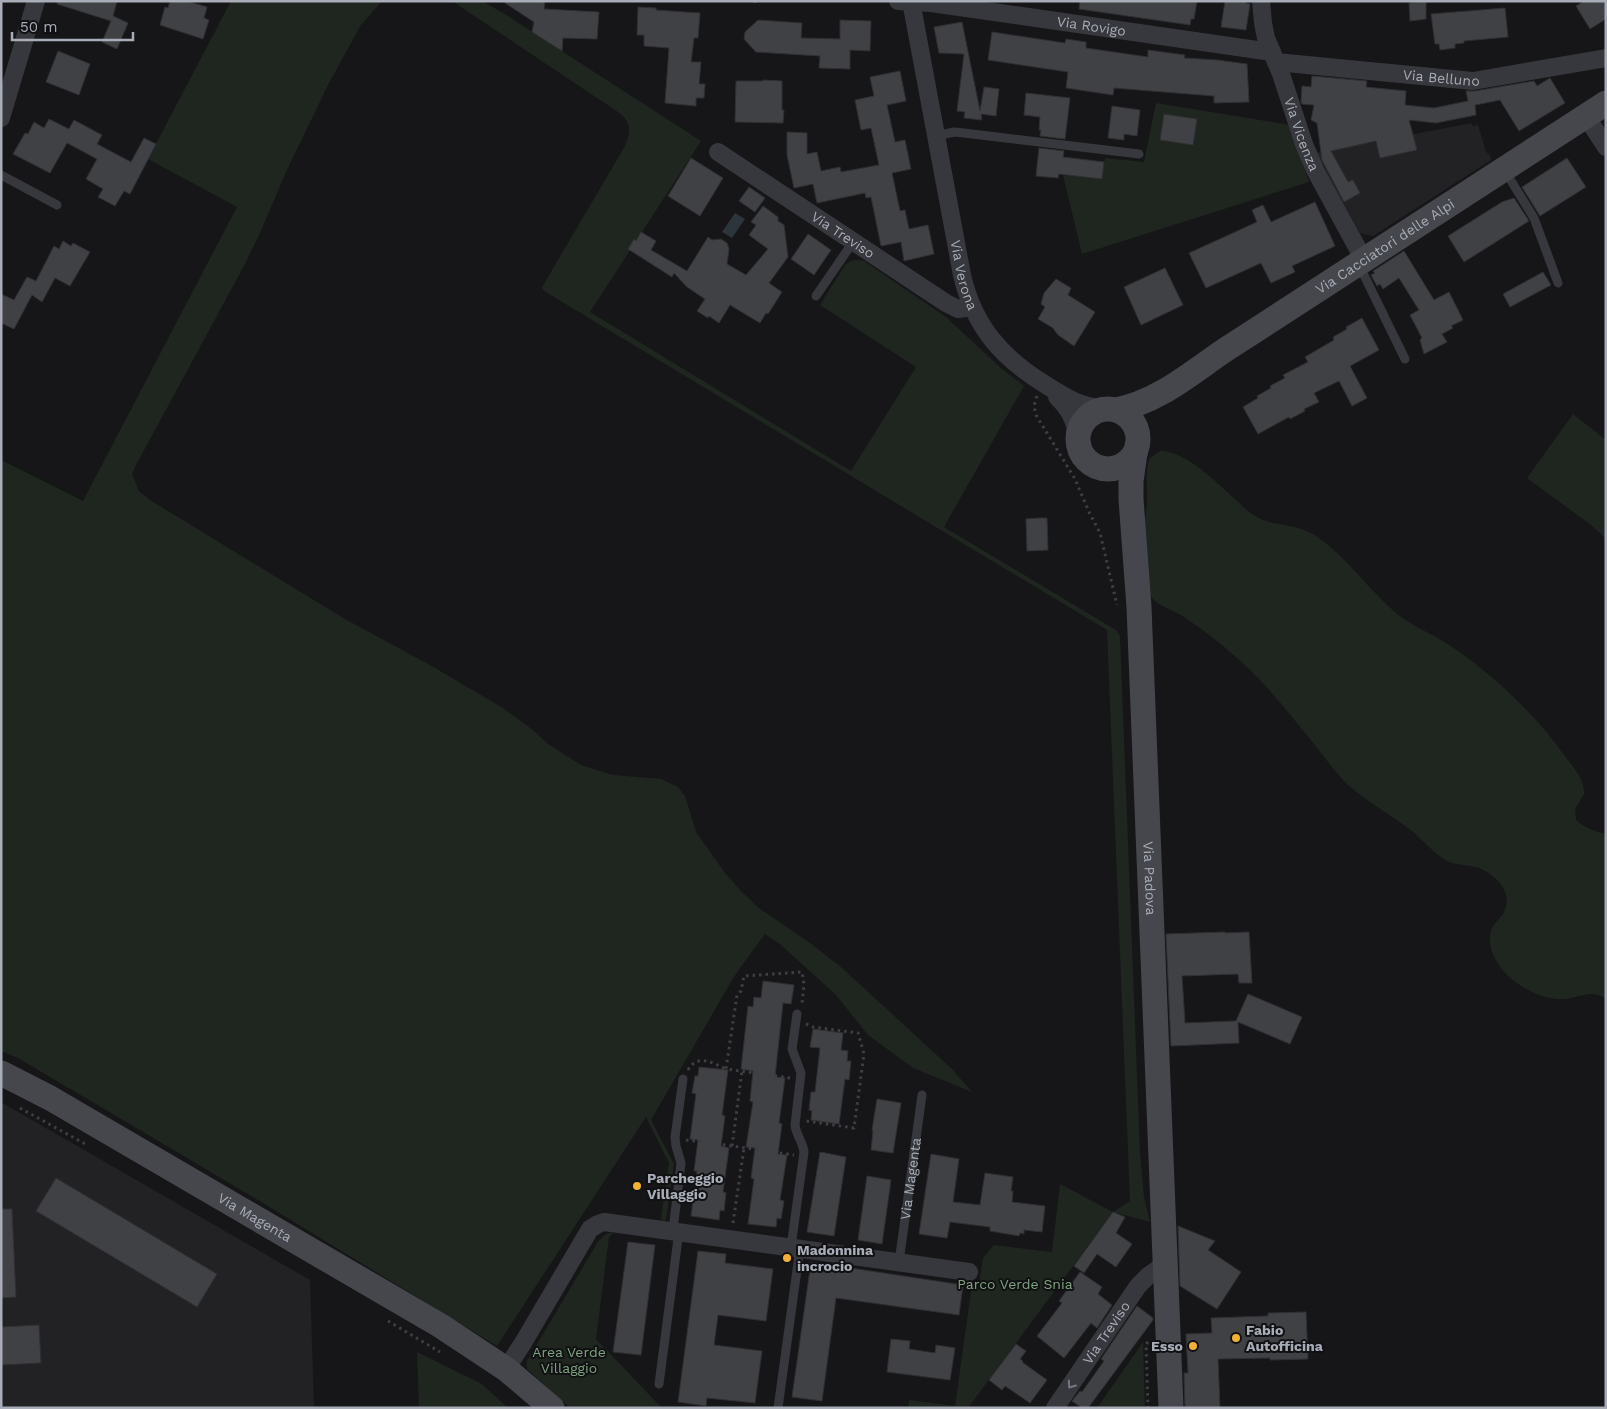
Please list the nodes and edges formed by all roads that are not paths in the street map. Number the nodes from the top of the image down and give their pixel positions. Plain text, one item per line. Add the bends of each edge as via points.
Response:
1 (36, 1) edge
2 (1261, 1) edge
3 (907, 2) edge
4 (1274, 57) junction
5 (1606, 58) edge
6 (1596, 109) edge
7 (1, 118) edge
8 (936, 136) junction
9 (1606, 147) edge
10 (718, 152) dead end
11 (1139, 154) dead end
12 (1504, 169) junction
13 (1, 174) edge
14 (57, 205) dead end
15 (853, 242) junction
16 (1361, 262) junction
17 (1558, 283) dead end
18 (816, 296) dead end
19 (972, 307) junction
20 (1405, 359) dead end
21 (1045, 384) junction
22 (1166, 390) junction
23 (1111, 410) junction
24 (1078, 438) junction
25 (1137, 446) junction
26 (1094, 465) junction
27 (1133, 520) junction
28 (796, 1018) road end
29 (1, 1073) edge
30 (683, 1080) road end
31 (922, 1095) dead end
32 (676, 1231) junction
33 (795, 1248) junction
34 (899, 1262) junction
35 (1164, 1264) junction
36 (969, 1272) dead end
37 (506, 1369) junction
38 (659, 1384) dead end
39 (552, 1408) edge
40 (778, 1408) edge
41 (1055, 1408) edge
42 (1171, 1408) edge

1 - 7 street
2 - 4 street, Via Vicenza via 1264,28
3 - 4 street, Via Rovigo via 931,3
3 - 8 street, Via Verona
4 - 5 street, Via Belluno via 1473,81
4 - 16 street, Via Vicenza via 1311,162
6 - 9 street
6 - 12 street, Via Cacciatori delle Alpi
8 - 11 lane via 954,132
8 - 19 street, Via Verona via 962,275
10 - 15 street, Via Treviso
12 - 16 street, Via Cacciatori delle Alpi
12 - 17 lane via 1534,218
13 - 14 lane
15 - 18 lane
15 - 19 street, Via Treviso via 950,306
16 - 20 lane
16 - 22 street, Via Cacciatori delle Alpi
19 - 21 street, Via Verona via 999,348
21 - 23 street, Via Verona via 1075,403
21 - 24 street, Via Verona via 1069,409
22 - 23 street, Via Cacciatori delle Alpi via 1145,402
22 - 25 street, Via Cacciatori delle Alpi via 1146,413
23 - 24 street, Via Cacciatori delle Alpi via 1088,417
23 - 25 street via 1131,419 1135,425
24 - 26 street via 1083,454
25 - 26 street via 1125,464 1102,468
25 - 27 street, Via Padova via 1131,481
26 - 27 street, Via Padova via 1118,490
27 - 35 street, Via Padova
28 - 33 lane via 792,1049 801,1079 796,1132 803,1145 803,1156
29 - 37 street, Via Magenta via 43,1093 435,1322
30 - 32 lane via 675,1140 681,1166
31 - 34 lane, Via Magenta
32 - 33 street
32 - 37 street via 608,1221 593,1227
32 - 38 lane
33 - 34 street
33 - 40 lane
34 - 36 street
35 -> 41 street, Via Treviso via 1138,1286
35 - 42 street, Via Padova
37 - 39 street, Via Magenta

